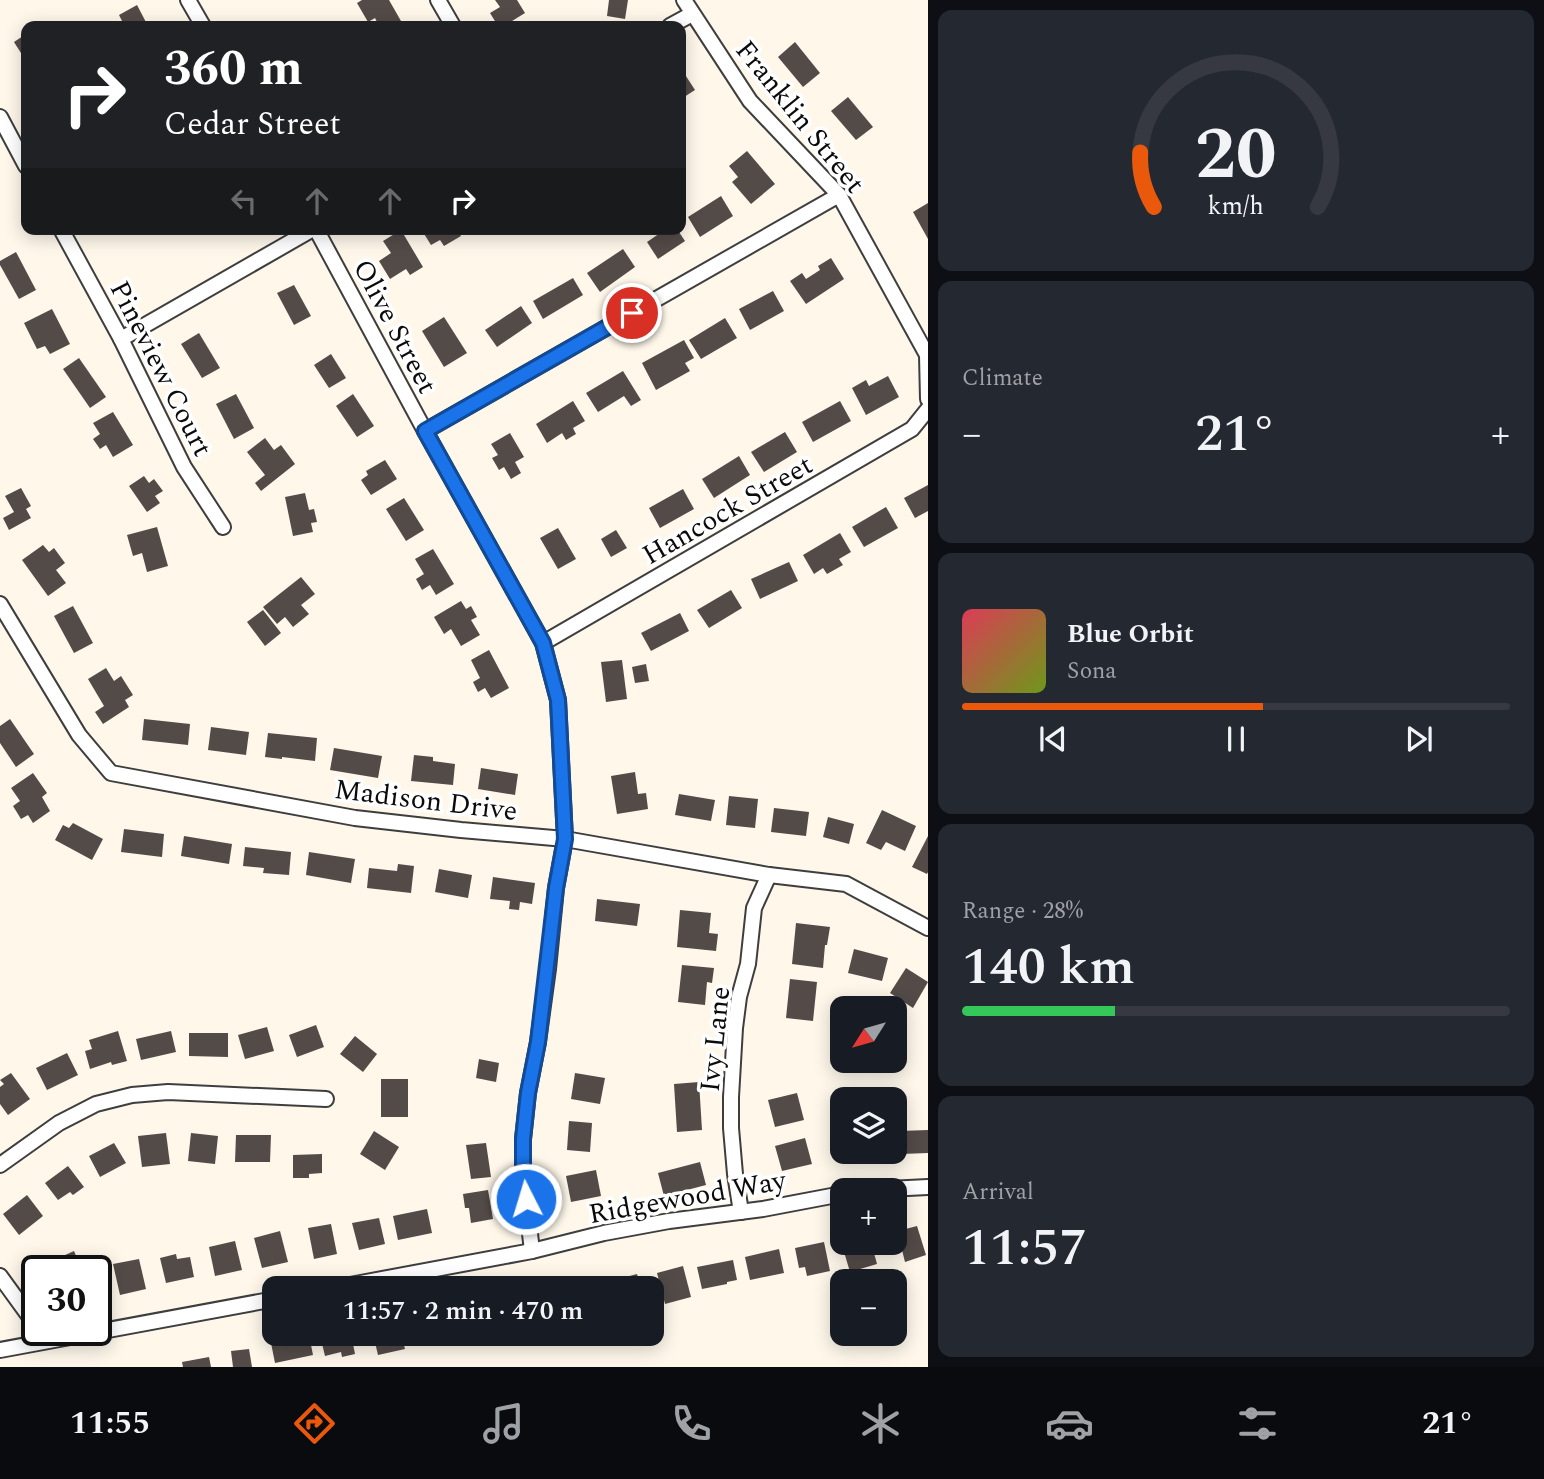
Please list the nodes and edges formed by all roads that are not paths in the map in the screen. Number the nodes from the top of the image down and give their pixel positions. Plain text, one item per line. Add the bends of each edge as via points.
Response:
1 (188, 0) edge
2 (438, 0) edge
3 (684, 0) edge
4 (692, 14) junction
5 (200, 21) edge
6 (450, 21) edge
7 (679, 21) edge
8 (0, 117) edge
9 (21, 157) edge
10 (839, 195) junction
11 (64, 235) edge
12 (303, 235) edge
13 (317, 235) edge
14 (121, 339) junction
15 (928, 378) edge
16 (928, 398) edge
17 (928, 409) edge
18 (425, 431) junction
19 (223, 527) dead end
20 (0, 604) edge
21 (543, 643) junction
22 (565, 839) junction
23 (769, 875) junction
24 (928, 928) edge
25 (326, 1099) dead end
26 (0, 1165) edge
27 (928, 1187) edge
28 (907, 1188) edge
29 (830, 1196) edge
30 (741, 1212) junction
31 (532, 1251) junction
32 (0, 1276) edge
33 (398, 1276) edge
34 (262, 1301) edge
35 (21, 1305) edge
36 (112, 1323) edge
37 (21, 1341) edge
38 (0, 1350) edge

1 - 5 street
2 - 6 street
3 - 4 street, Franklin Street
4 - 7 street
4 - 10 street, Franklin Street via 750,101
8 - 9 street
10 - 15 street, Franklin Street via 927,355
10 - 18 street
11 - 14 street, Pineview Court
12 - 14 street
13 - 18 street, Olive Street
14 - 19 street, Pineview Court via 184,467
15 - 16 street
17 - 21 street, Hancock Street via 912,429
18 - 21 street, Olive Street
20 - 22 street, Madison Drive via 79,735 111,773 355,817
21 - 22 street, Olive Street via 558,700
22 - 23 street, Madison Drive
22 - 31 street, Olive Street via 523,1139
23 - 24 street, Madison Drive via 846,884
23 - 30 street, Ivy Lane via 754,908 735,1028 731,1128
25 - 26 street via 168,1092 132,1095 96,1104 59,1123
27 - 28 street
29 - 30 street, Ridgewood Way
30 - 31 street, Ridgewood Way via 604,1233
31 - 33 street, Ridgewood Way
32 - 35 street
34 - 36 street
37 - 38 street

